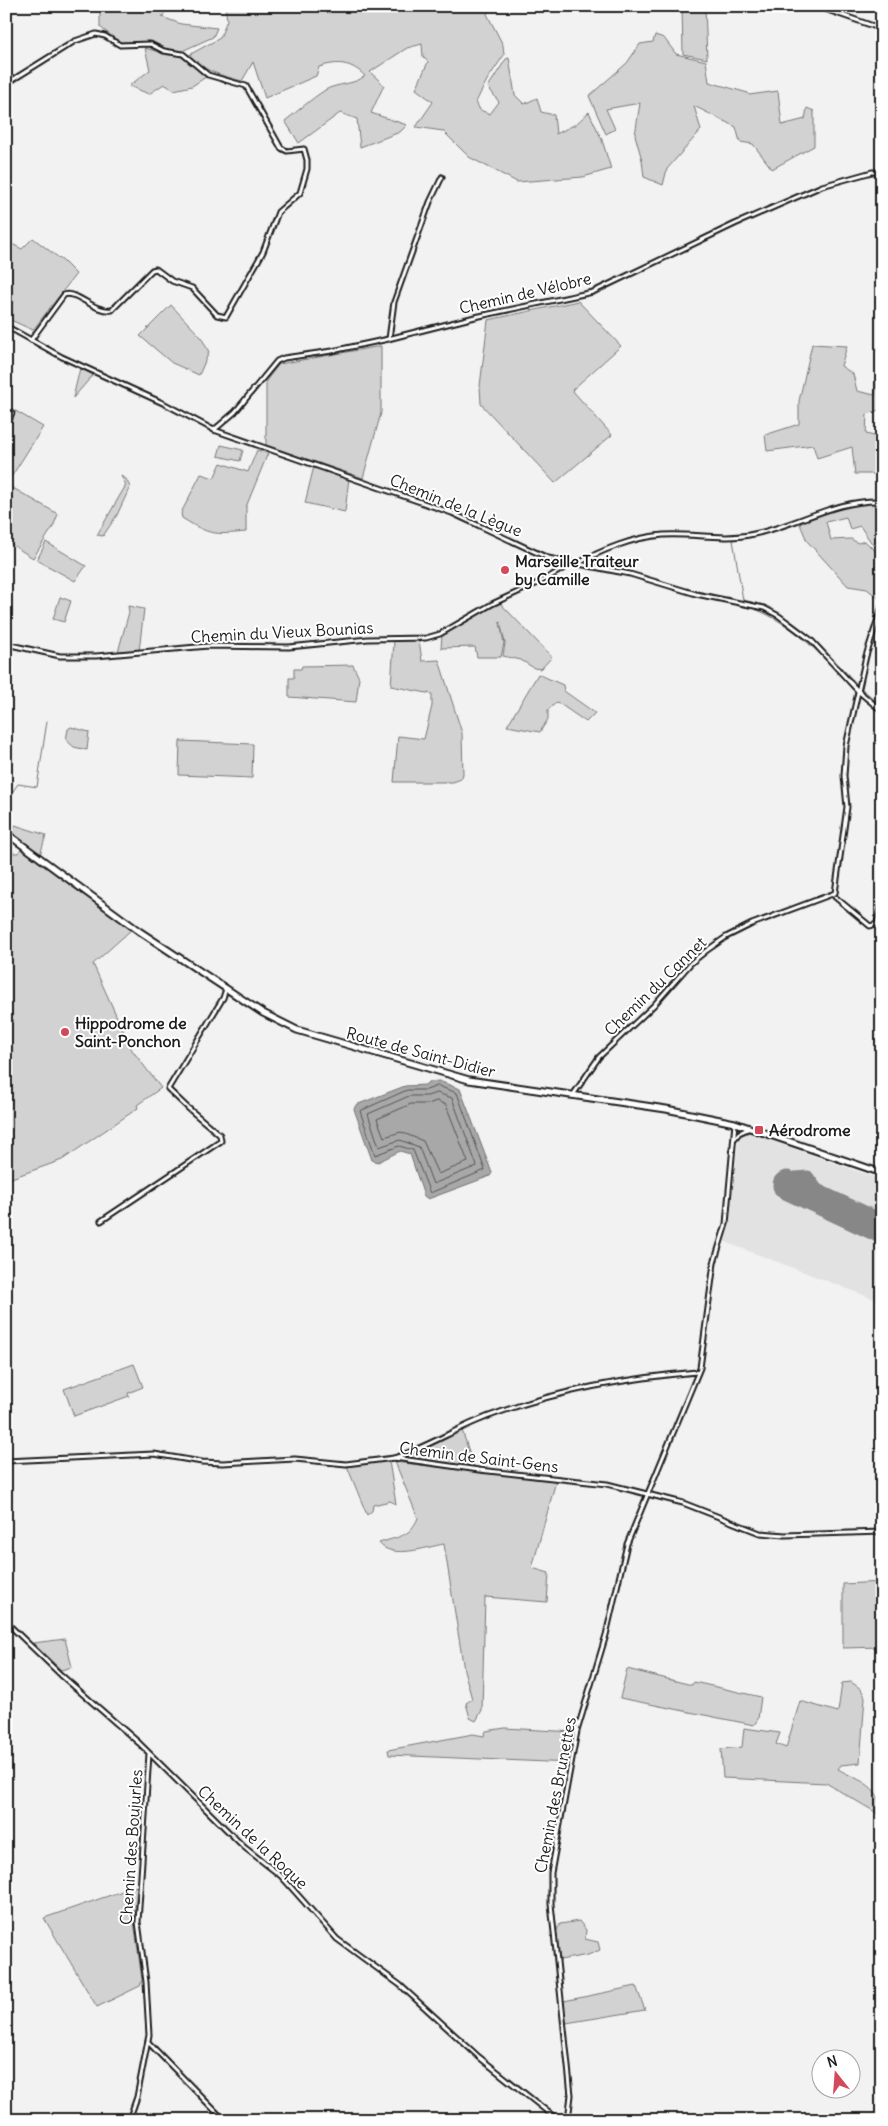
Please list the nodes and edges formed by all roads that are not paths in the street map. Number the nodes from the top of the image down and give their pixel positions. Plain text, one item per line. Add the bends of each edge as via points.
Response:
1 (816, 6) edge
2 (882, 29) edge
3 (6, 84) edge
4 (882, 172) edge
5 (442, 177) dead end
6 (6, 326) edge
7 (389, 339) junction
8 (31, 340) junction
9 (6, 406) edge
10 (6, 425) edge
11 (214, 430) junction
12 (882, 501) edge
13 (572, 564) junction
14 (577, 564) junction
15 (882, 606) edge
16 (6, 644) edge
17 (858, 691) junction
18 (882, 711) edge
19 (6, 833) edge
20 (835, 897) dead end
21 (882, 903) edge
22 (226, 989) junction
23 (573, 1095) junction
24 (737, 1124) junction
25 (751, 1127) junction
26 (736, 1137) junction
27 (882, 1173) edge
28 (101, 1221) dead end
29 (697, 1372) junction
30 (394, 1458) junction
31 (6, 1461) edge
32 (649, 1495) junction
33 (882, 1532) edge
34 (6, 1622) edge
35 (149, 1753) junction
36 (148, 2042) junction
37 (129, 2120) edge
38 (224, 2120) edge
39 (558, 2120) edge
40 (568, 2120) edge

1 - 2 street
3 - 8 street via 90,35 105,36 120,45 150,44 164,51 183,54 202,72 214,78 246,86 281,148 287,151 304,149 307,160 300,193 278,212 263,252 226,318 218,315 192,288 172,281 156,269 112,310 98,309 67,294
4 - 7 street, Chemin de Vélobre via 822,186 594,292
5 - 7 street via 394,302
6 - 8 street, Chemin de la Lègue
7 - 11 street, Chemin de Vélobre via 277,361 235,412
8 - 11 street, Chemin de la Lègue
9 - 10 street via 12,413
11 - 13 street, Chemin de la Lègue via 443,510 548,558
12 - 14 street via 847,503 752,535 647,538
13 - 14 street, Chemin de la Lègue
13 - 16 street, Chemin du Vieux Bounias via 440,634 426,638 368,639 289,647 214,646 96,656 60,656
14 - 17 street, Chemin de la Lègue via 764,608 811,640
15 - 17 street, Chemin du Cannet
17 - 18 street, Chemin de la Lègue
17 - 23 street, Chemin du Cannet via 846,746 847,807 835,892 752,924 706,950 599,1057
19 - 22 main road, Route de Saint-Didier via 116,915
20 - 21 street via 870,926 877,924
22 - 23 main road, Route de Saint-Didier via 286,1026 328,1040 468,1080
22 - 28 street via 168,1088 220,1135 221,1141
23 - 24 main road, Route de Saint-Didier via 685,1112
24 - 25 main road, Route de Saint-Didier
24 - 26 street, Chemin des Brunettes
25 - 26 street
25 - 27 main road, Route de Saint-Didier
26 - 29 street, Chemin des Brunettes via 726,1224 714,1263
29 - 30 street via 637,1378 564,1392 491,1415
29 - 32 street, Chemin des Brunettes
30 - 31 street, Chemin de Saint-Gens via 346,1464 295,1459 223,1463 154,1454
30 - 32 street, Chemin de Saint-Gens via 607,1484
32 - 33 street, Chemin de Saint-Gens via 683,1503 760,1533
32 - 40 street, Chemin des Brunettes via 627,1544 606,1635 577,1731 551,1873 551,1904 571,2095
34 - 35 street, Chemin de la Roque
35 - 36 street, Chemin des Boujurles via 138,1922
35 - 39 street, Chemin de la Roque via 215,1820 281,1876 336,1939 400,1985 479,2057
36 - 37 street, Chemin des Boujurles
36 - 38 street

